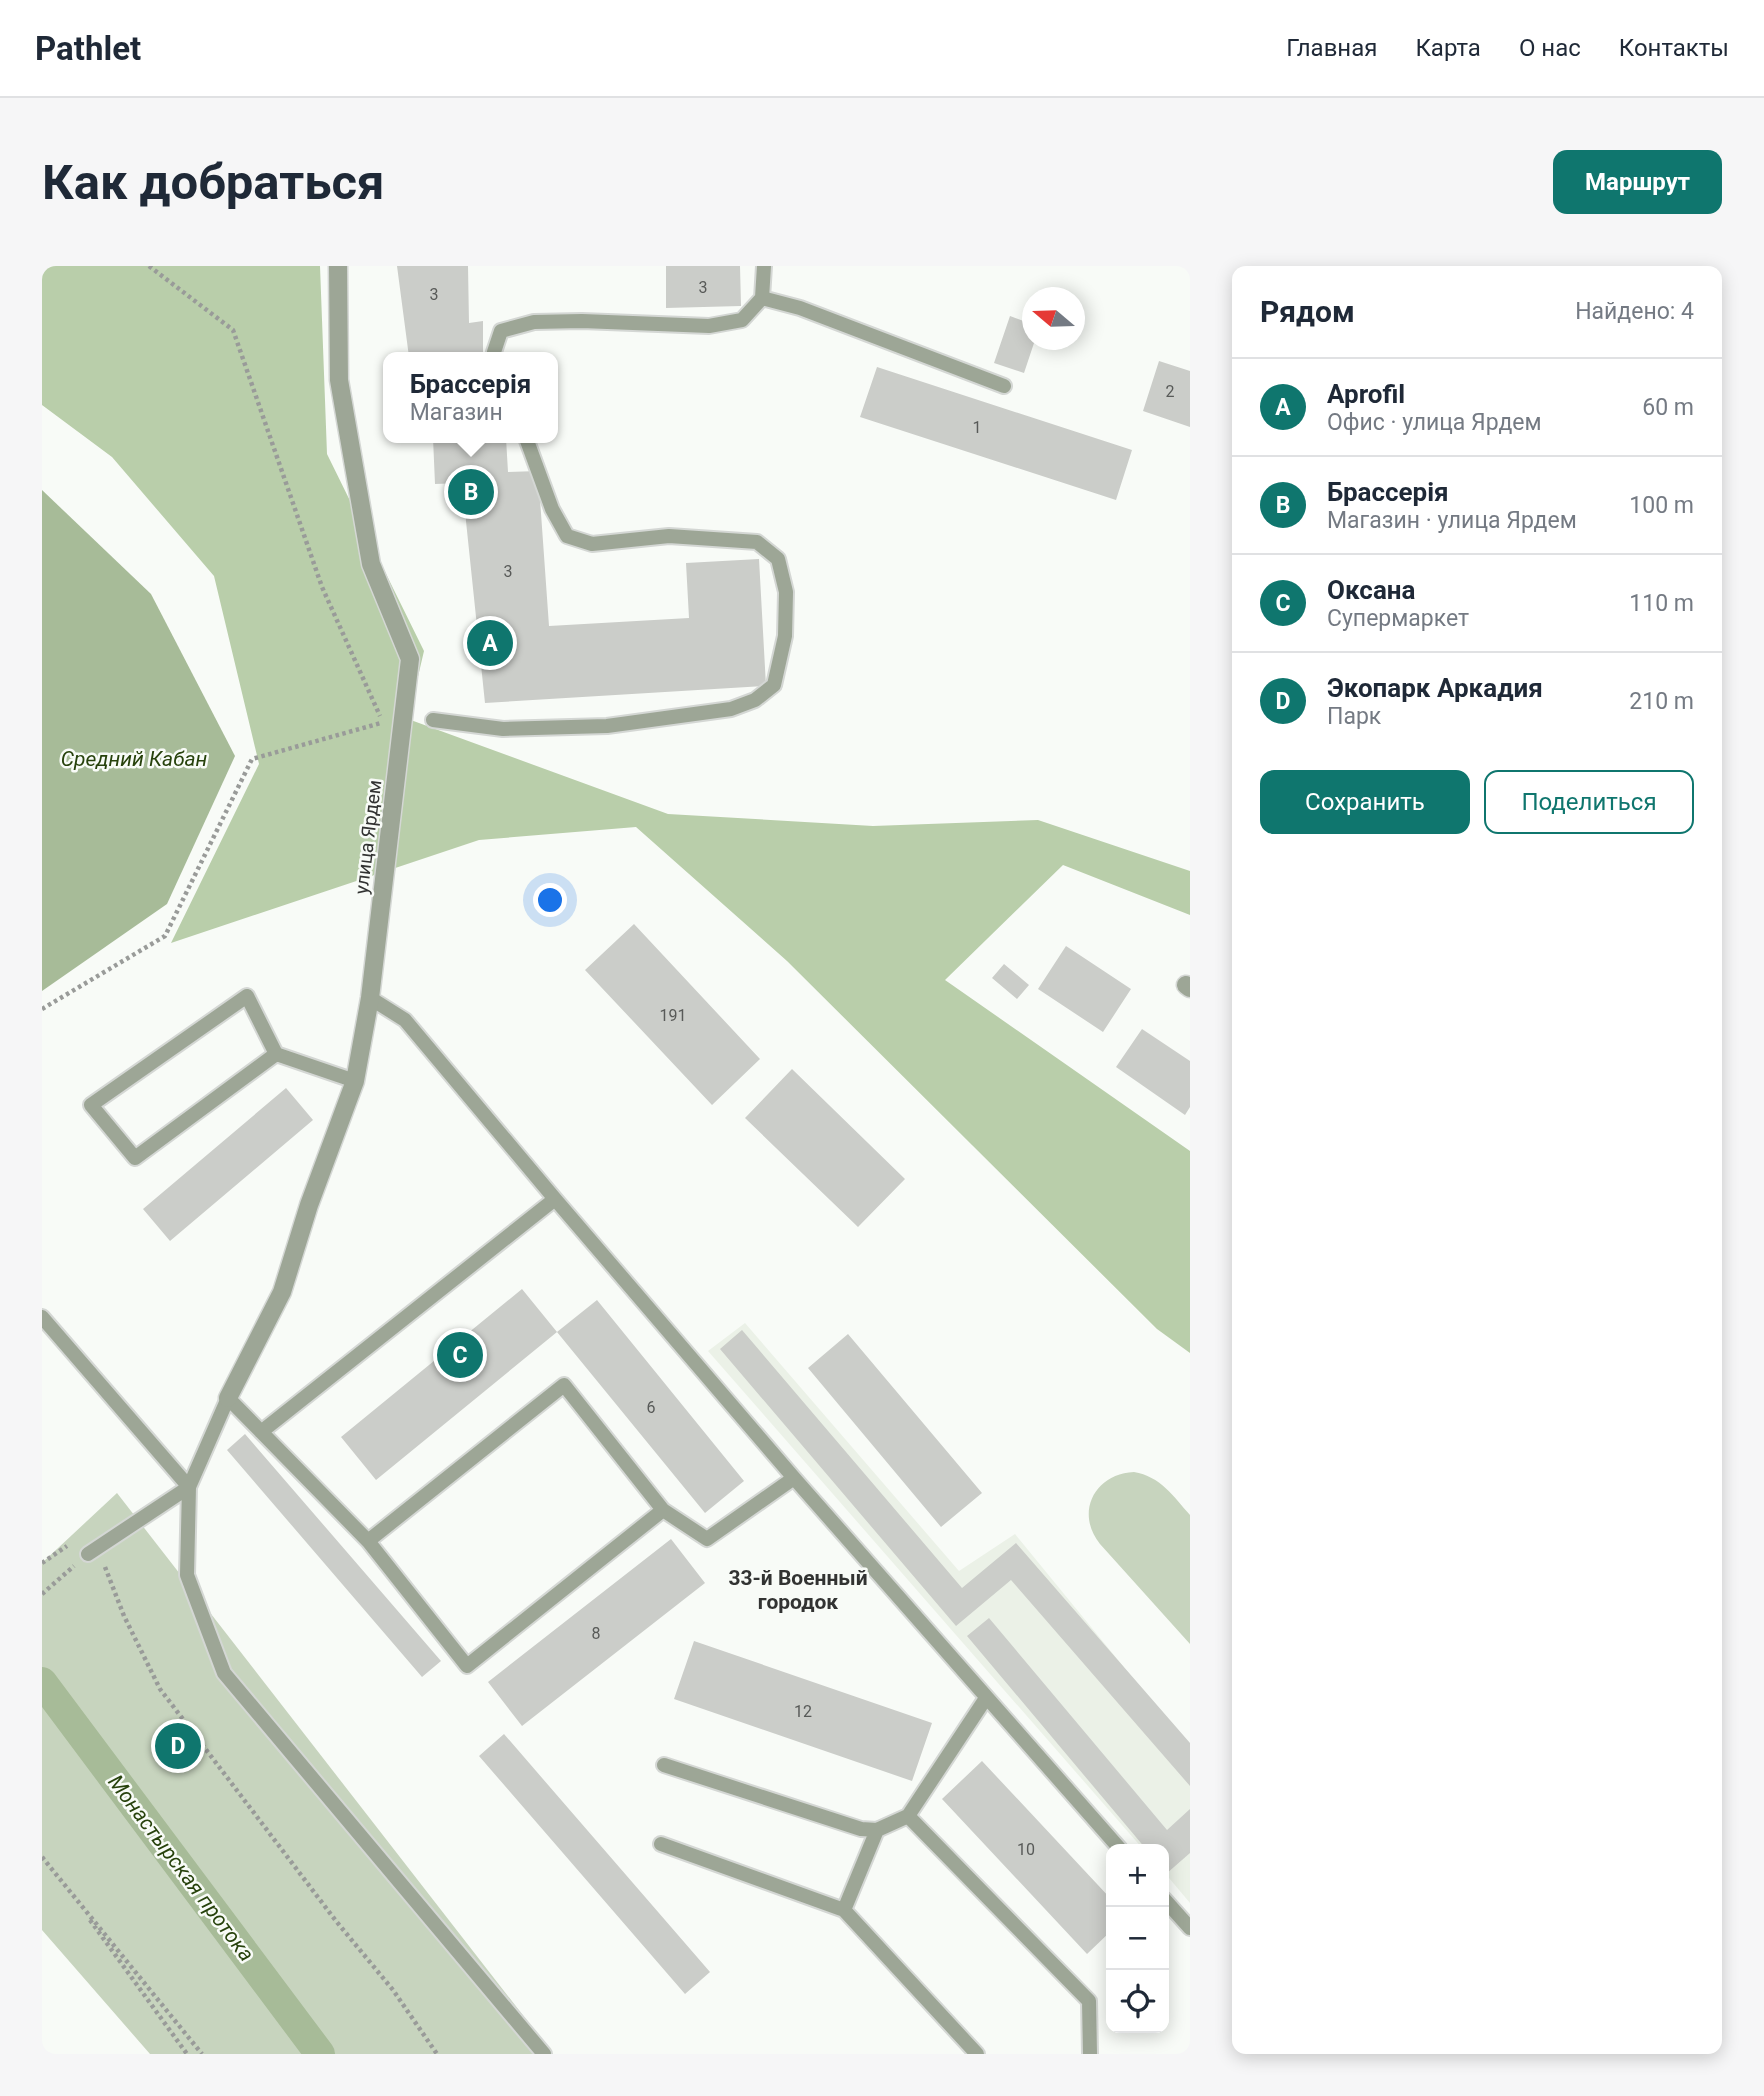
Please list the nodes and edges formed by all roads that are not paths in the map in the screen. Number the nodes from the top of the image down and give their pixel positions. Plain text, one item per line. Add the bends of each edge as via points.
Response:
1 (338, 266) edge
2 (764, 266) edge
3 (762, 298) junction
4 (494, 352) edge
5 (1004, 386) dead end
6 (528, 443) edge
7 (433, 720) dead end
8 (370, 998) junction
9 (276, 1054) junction
10 (355, 1081) junction
11 (555, 1199) junction
12 (42, 1317) edge
13 (228, 1398) junction
14 (261, 1432) junction
15 (794, 1478) junction
16 (189, 1486) junction
17 (663, 1510) junction
18 (368, 1541) junction
19 (92, 1551) road end
20 (986, 1698) junction
21 (664, 1765) dead end
22 (908, 1816) junction
23 (877, 1830) junction
24 (661, 1844) dead end
25 (1116, 1844) edge
26 (1169, 1905) edge
27 (844, 1910) junction
28 (1190, 1928) edge
29 (544, 2054) edge
30 (977, 2054) edge
31 (1090, 2054) edge

1 - 8 street, улица Ярдем via 339,380 371,564 410,659
2 - 3 lane
3 - 4 lane via 742,320 709,326 534,322 501,331
3 - 5 lane via 800,308
6 - 7 lane via 567,536 592,544 669,536 757,542 778,559 786,592 785,636 774,685 755,700 731,709 607,726 503,729
8 - 10 street, улица Ярдем
8 - 11 lane via 405,1020
9 - 9 lane via 135,1158 91,1105 247,996
9 - 10 lane
10 - 13 street, улица Ярдем via 282,1292
11 - 14 lane
11 - 15 lane
12 - 16 lane
13 - 14 lane
13 - 16 lane
14 - 18 lane
15 - 17 lane via 707,1539
15 - 20 lane
16 - 19 lane
16 - 29 lane via 187,1575 224,1673
17 - 18 lane via 564,1385
17 - 18 lane via 467,1666
20 - 22 lane
20 - 25 lane
21 - 23 lane via 861,1829
22 - 23 lane
22 - 31 lane via 1089,2001
23 - 27 lane
24 - 27 lane
26 - 28 lane
27 - 30 lane

